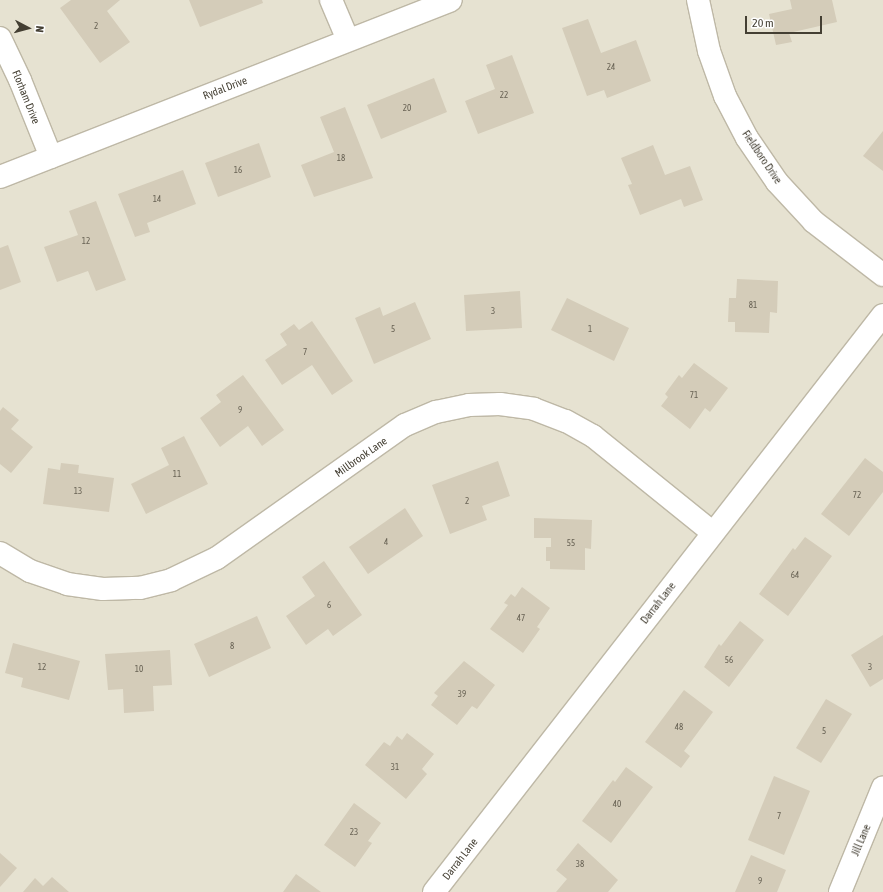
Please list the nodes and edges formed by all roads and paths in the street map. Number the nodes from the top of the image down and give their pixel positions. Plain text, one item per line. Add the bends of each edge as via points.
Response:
1 (331, 0) edge
2 (451, 0) edge
3 (698, 0) edge
4 (0, 38) edge
5 (348, 40) junction
6 (51, 157) junction
7 (0, 177) edge
8 (883, 275) edge
9 (883, 315) edge
10 (713, 533) junction
11 (0, 553) edge
12 (883, 787) edge
13 (434, 892) edge
14 (840, 892) edge

1 - 5 street
2 - 5 street, Rydal Drive
3 - 8 street, Fieldboro Drive via 709,51 726,96 747,138 777,182 814,222
4 - 6 street, Florham Drive
5 - 6 street, Rydal Drive
6 - 7 street, Rydal Drive
9 - 10 street, Darrah Lane
10 - 11 street, Millbrook Lane via 593,436 566,421 534,409 492,404 469,405 436,412 405,426 217,558 171,580 140,588 103,590 67,584 30,571
10 - 13 street, Darrah Lane
12 - 14 street, Jill Lane

